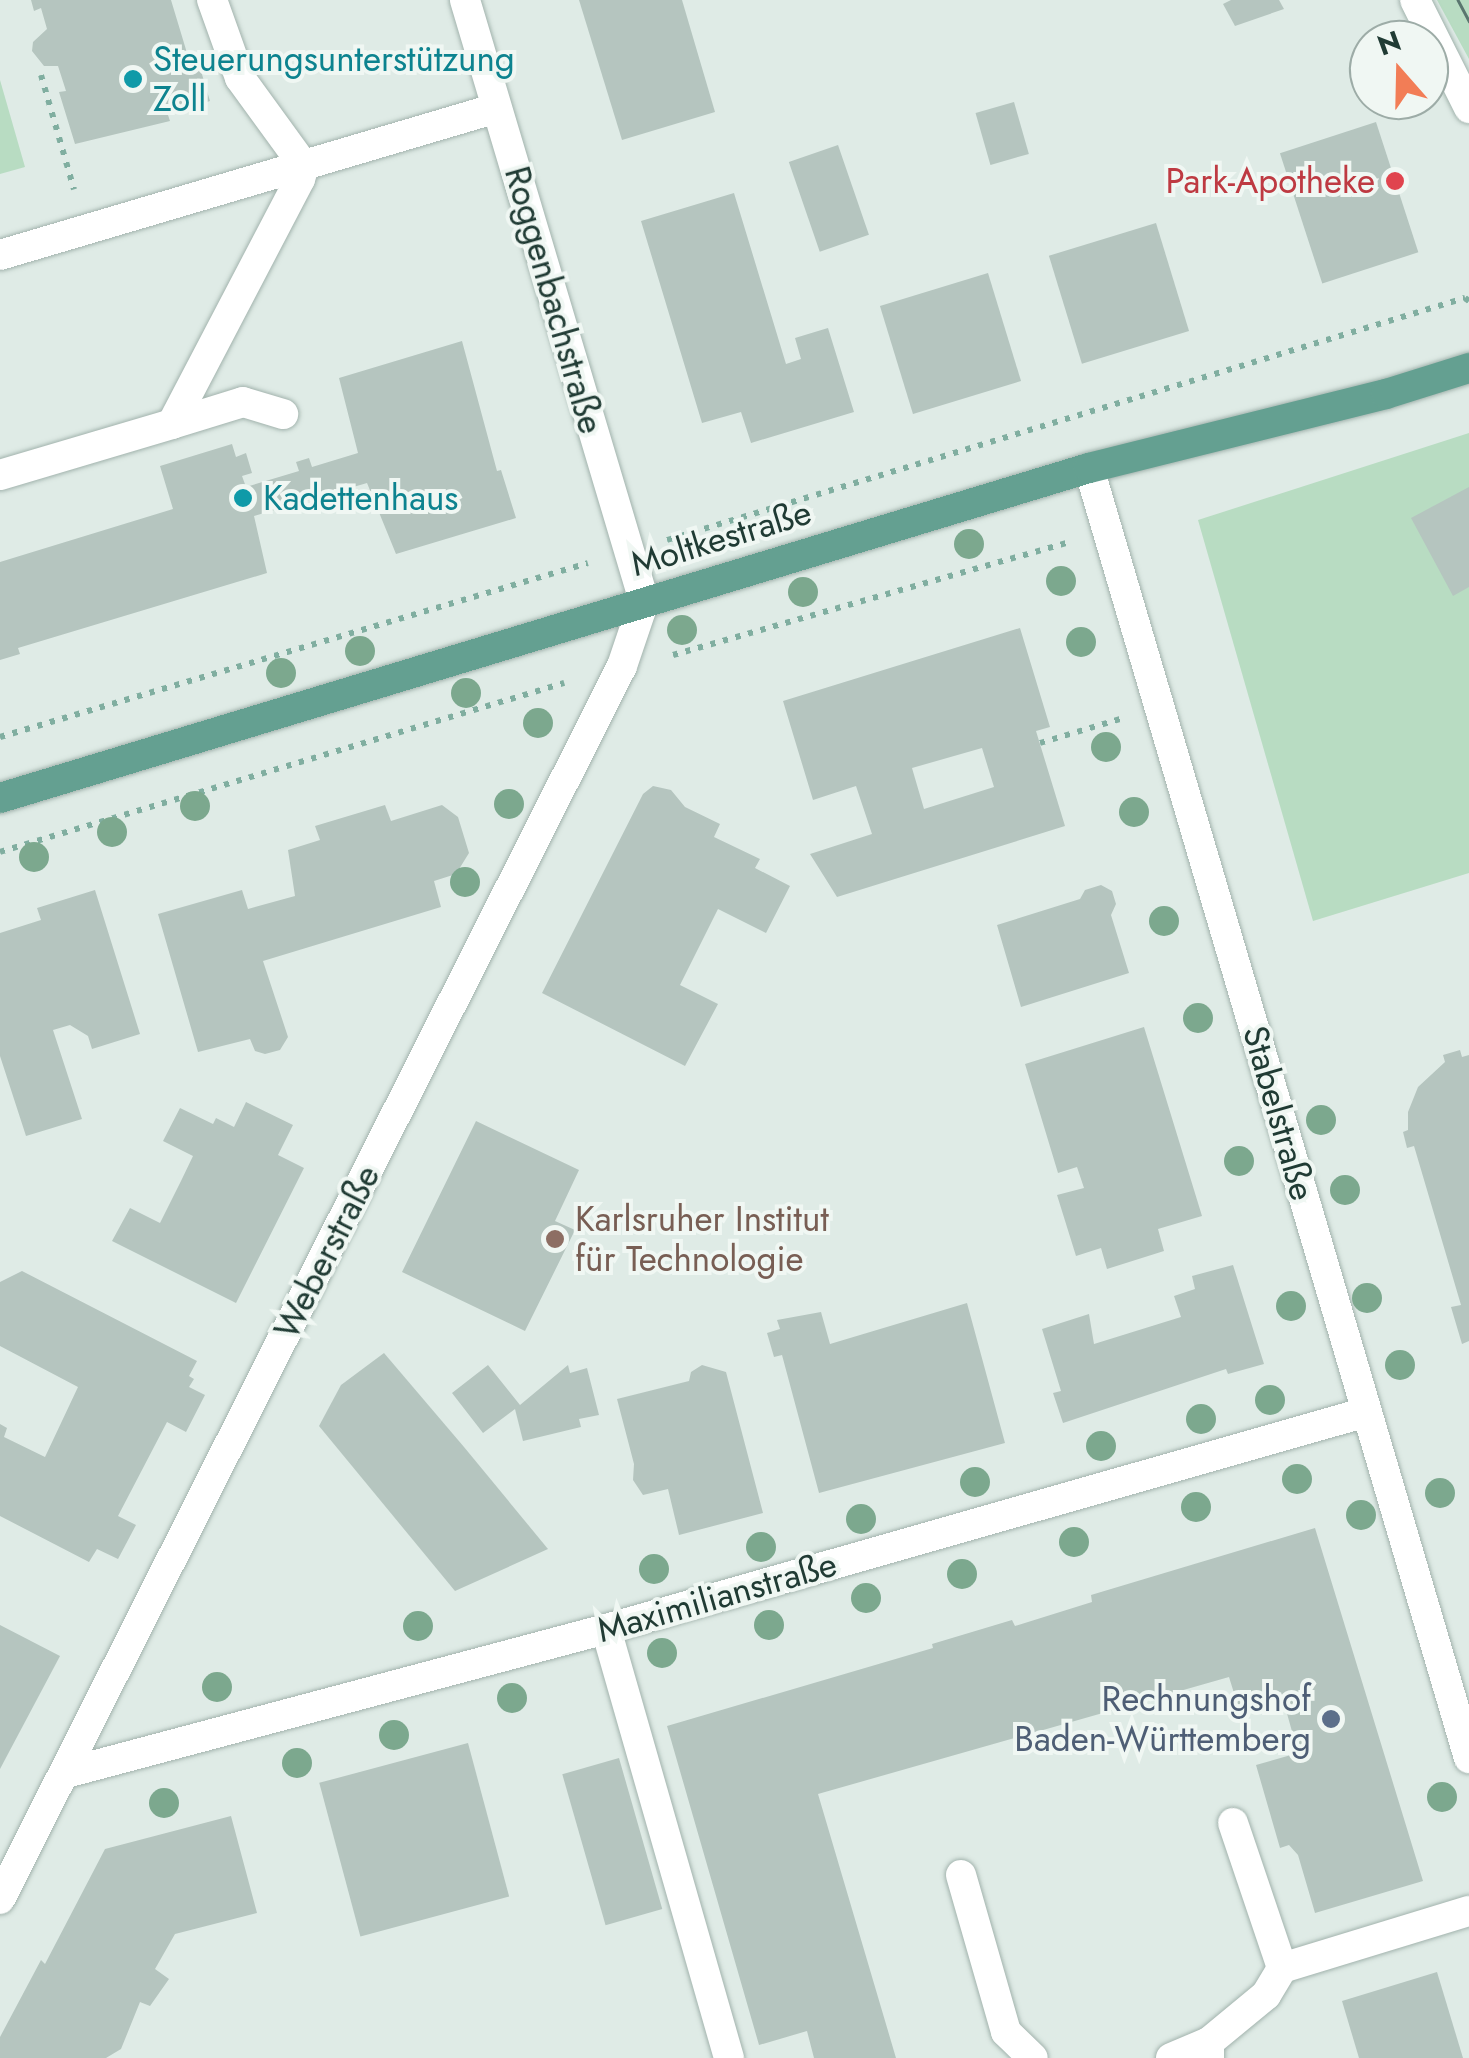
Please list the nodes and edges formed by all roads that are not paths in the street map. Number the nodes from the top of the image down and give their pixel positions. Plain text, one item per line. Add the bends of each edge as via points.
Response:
1 (212, 0) edge
2 (465, 0) edge
3 (1415, 0) edge
4 (498, 108) junction
5 (1469, 108) edge
6 (304, 166) junction
7 (0, 255) edge
8 (1469, 368) edge
9 (283, 414) dead end
10 (172, 424) junction
11 (1089, 468) junction
12 (0, 475) edge
13 (644, 601) junction
14 (0, 798) edge
15 (1367, 1412) junction
16 (606, 1629) junction
17 (1469, 1758) edge
18 (66, 1773) junction
19 (1233, 1823) dead end
20 (961, 1875) dead end
21 (0, 1899) edge
22 (1469, 1911) edge
23 (1282, 1968) junction
24 (1209, 2050) edge
25 (728, 2058) edge
26 (1032, 2058) edge
27 (1171, 2058) edge

1 - 6 street via 240,78
2 - 4 street, Roggenbachstraße
3 - 5 street
4 - 6 street
4 - 13 street, Roggenbachstraße
6 - 7 street
6 - 10 street
8 - 11 main road, Moltkestraße
9 - 10 street via 243,402
10 - 12 street
11 - 13 main road, Moltkestraße
11 - 15 street, Stabelstraße
13 - 14 main road, Moltkestraße
13 - 18 street, Weberstraße via 622,666
15 - 16 street, Maximilianstraße
15 - 17 street, Stabelstraße
16 - 18 street, Maximilianstraße
16 - 25 street
18 - 21 street, Weberstraße
19 - 23 street
20 - 26 street via 1006,2032
22 - 23 street
23 - 24 street via 1266,1996
24 - 27 street

